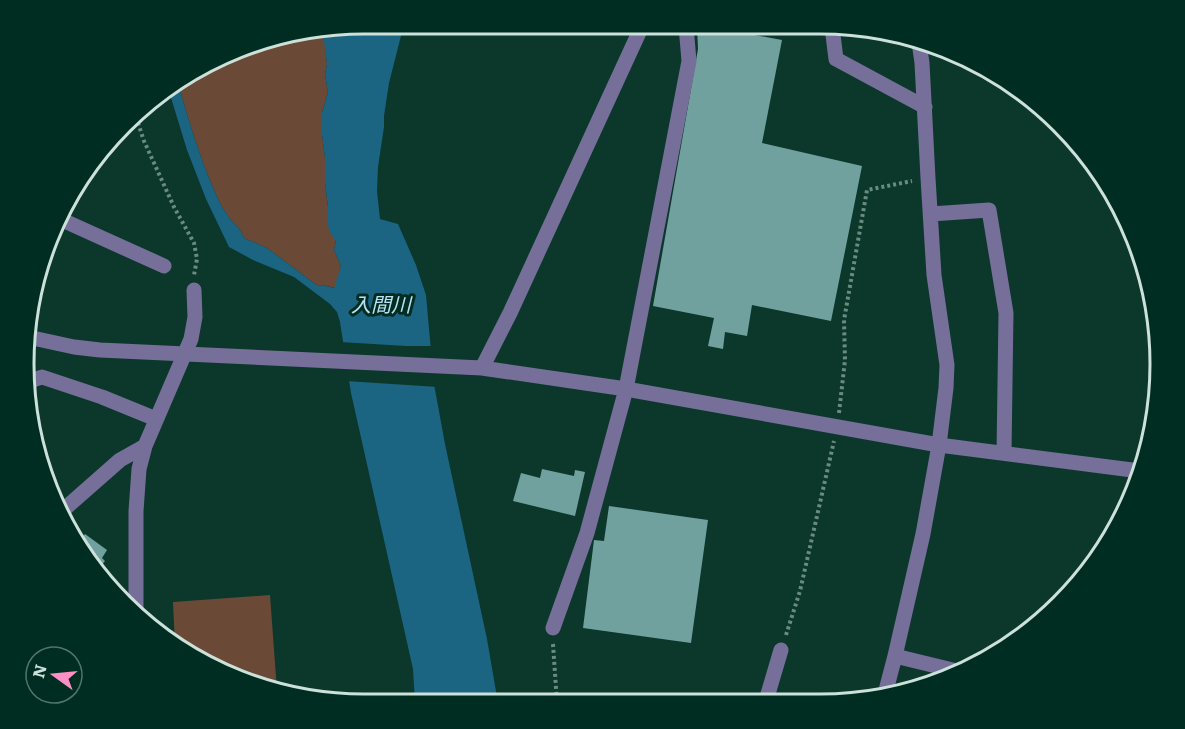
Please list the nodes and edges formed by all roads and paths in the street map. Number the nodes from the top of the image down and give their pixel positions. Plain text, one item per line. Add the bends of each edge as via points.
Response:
1 (638, 34) edge
2 (687, 34) edge
3 (833, 35) edge
4 (921, 50) edge
5 (925, 107) junction
6 (138, 124) edge
7 (928, 178) junction
8 (931, 214) junction
9 (67, 222) edge
10 (164, 266) dead end
11 (194, 290) joint
12 (35, 339) edge
13 (190, 354) junction
14 (482, 368) junction
15 (35, 379) edge
16 (626, 389) junction
17 (156, 419) junction
18 (837, 426) junction
19 (939, 445) junction
20 (145, 446) junction
21 (1004, 453) junction
22 (1132, 474) edge
23 (67, 506) edge
24 (136, 603) edge
25 (552, 628) joint
26 (782, 650) joint
27 (895, 656) junction
28 (948, 669) edge
29 (887, 688) edge
30 (556, 694) edge
31 (768, 694) edge

1 - 14 street
2 - 16 street via 689,61
3 - 5 street via 836,59
4 - 5 street
5 - 7 street
6 - 11 path via 169,198 194,243
7 - 8 street
7 - 18 path via 867,190 844,320 845,360
8 - 19 street via 934,275 947,365
8 - 21 street via 989,210 1006,313
9 - 10 street
11 - 13 street
12 - 13 street via 100,350
13 - 14 street
13 - 17 street
14 - 16 street
15 - 17 street via 42,377
16 - 18 street
16 - 25 street via 587,533
17 - 20 street
18 - 19 street
18 - 26 path via 800,591
19 - 21 street
19 - 27 street
20 - 23 street via 120,460
20 - 24 street via 137,495
21 - 22 street
25 - 30 path
26 - 31 street
27 - 28 street
27 - 29 street

